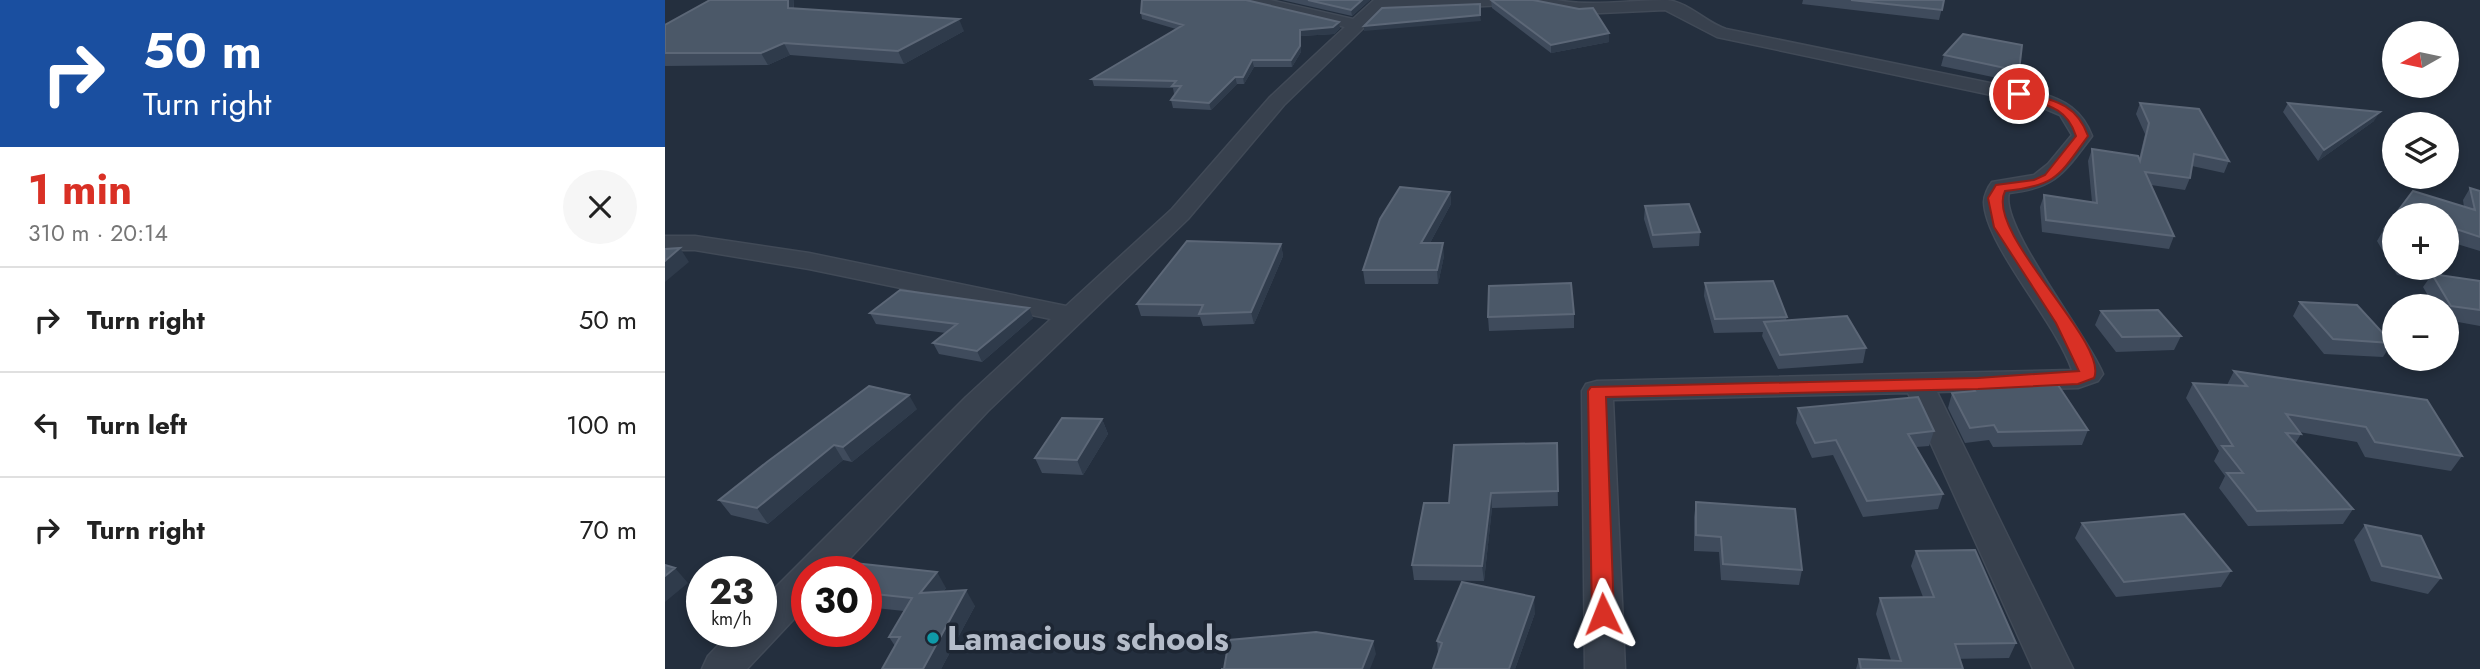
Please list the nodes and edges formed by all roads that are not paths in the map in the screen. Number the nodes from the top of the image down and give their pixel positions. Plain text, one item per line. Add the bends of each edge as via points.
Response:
1 (1250, 0) edge
2 (1522, 0) edge
3 (1531, 0) edge
4 (1380, 3) edge
5 (1357, 25) junction
6 (665, 243) edge
7 (1070, 314) junction
8 (1919, 385) junction
9 (830, 556) edge
10 (791, 596) edge
11 (777, 611) edge
12 (743, 647) edge
13 (722, 669) edge
14 (1605, 669) edge
15 (2053, 669) edge

1 - 5 street
2 - 4 street
3 - 8 street via 1579,9 1666,5 1710,29 2039,99 2077,119 2082,136 2049,178 2037,184 2000,187 1995,198 2001,227 2064,323 2088,374 2078,379
4 - 5 street
5 - 7 street via 1277,101 1180,214
6 - 7 street via 695,243 809,261
7 - 9 street
8 - 14 street via 1597,391
8 - 15 street
10 - 11 street
12 - 13 street

